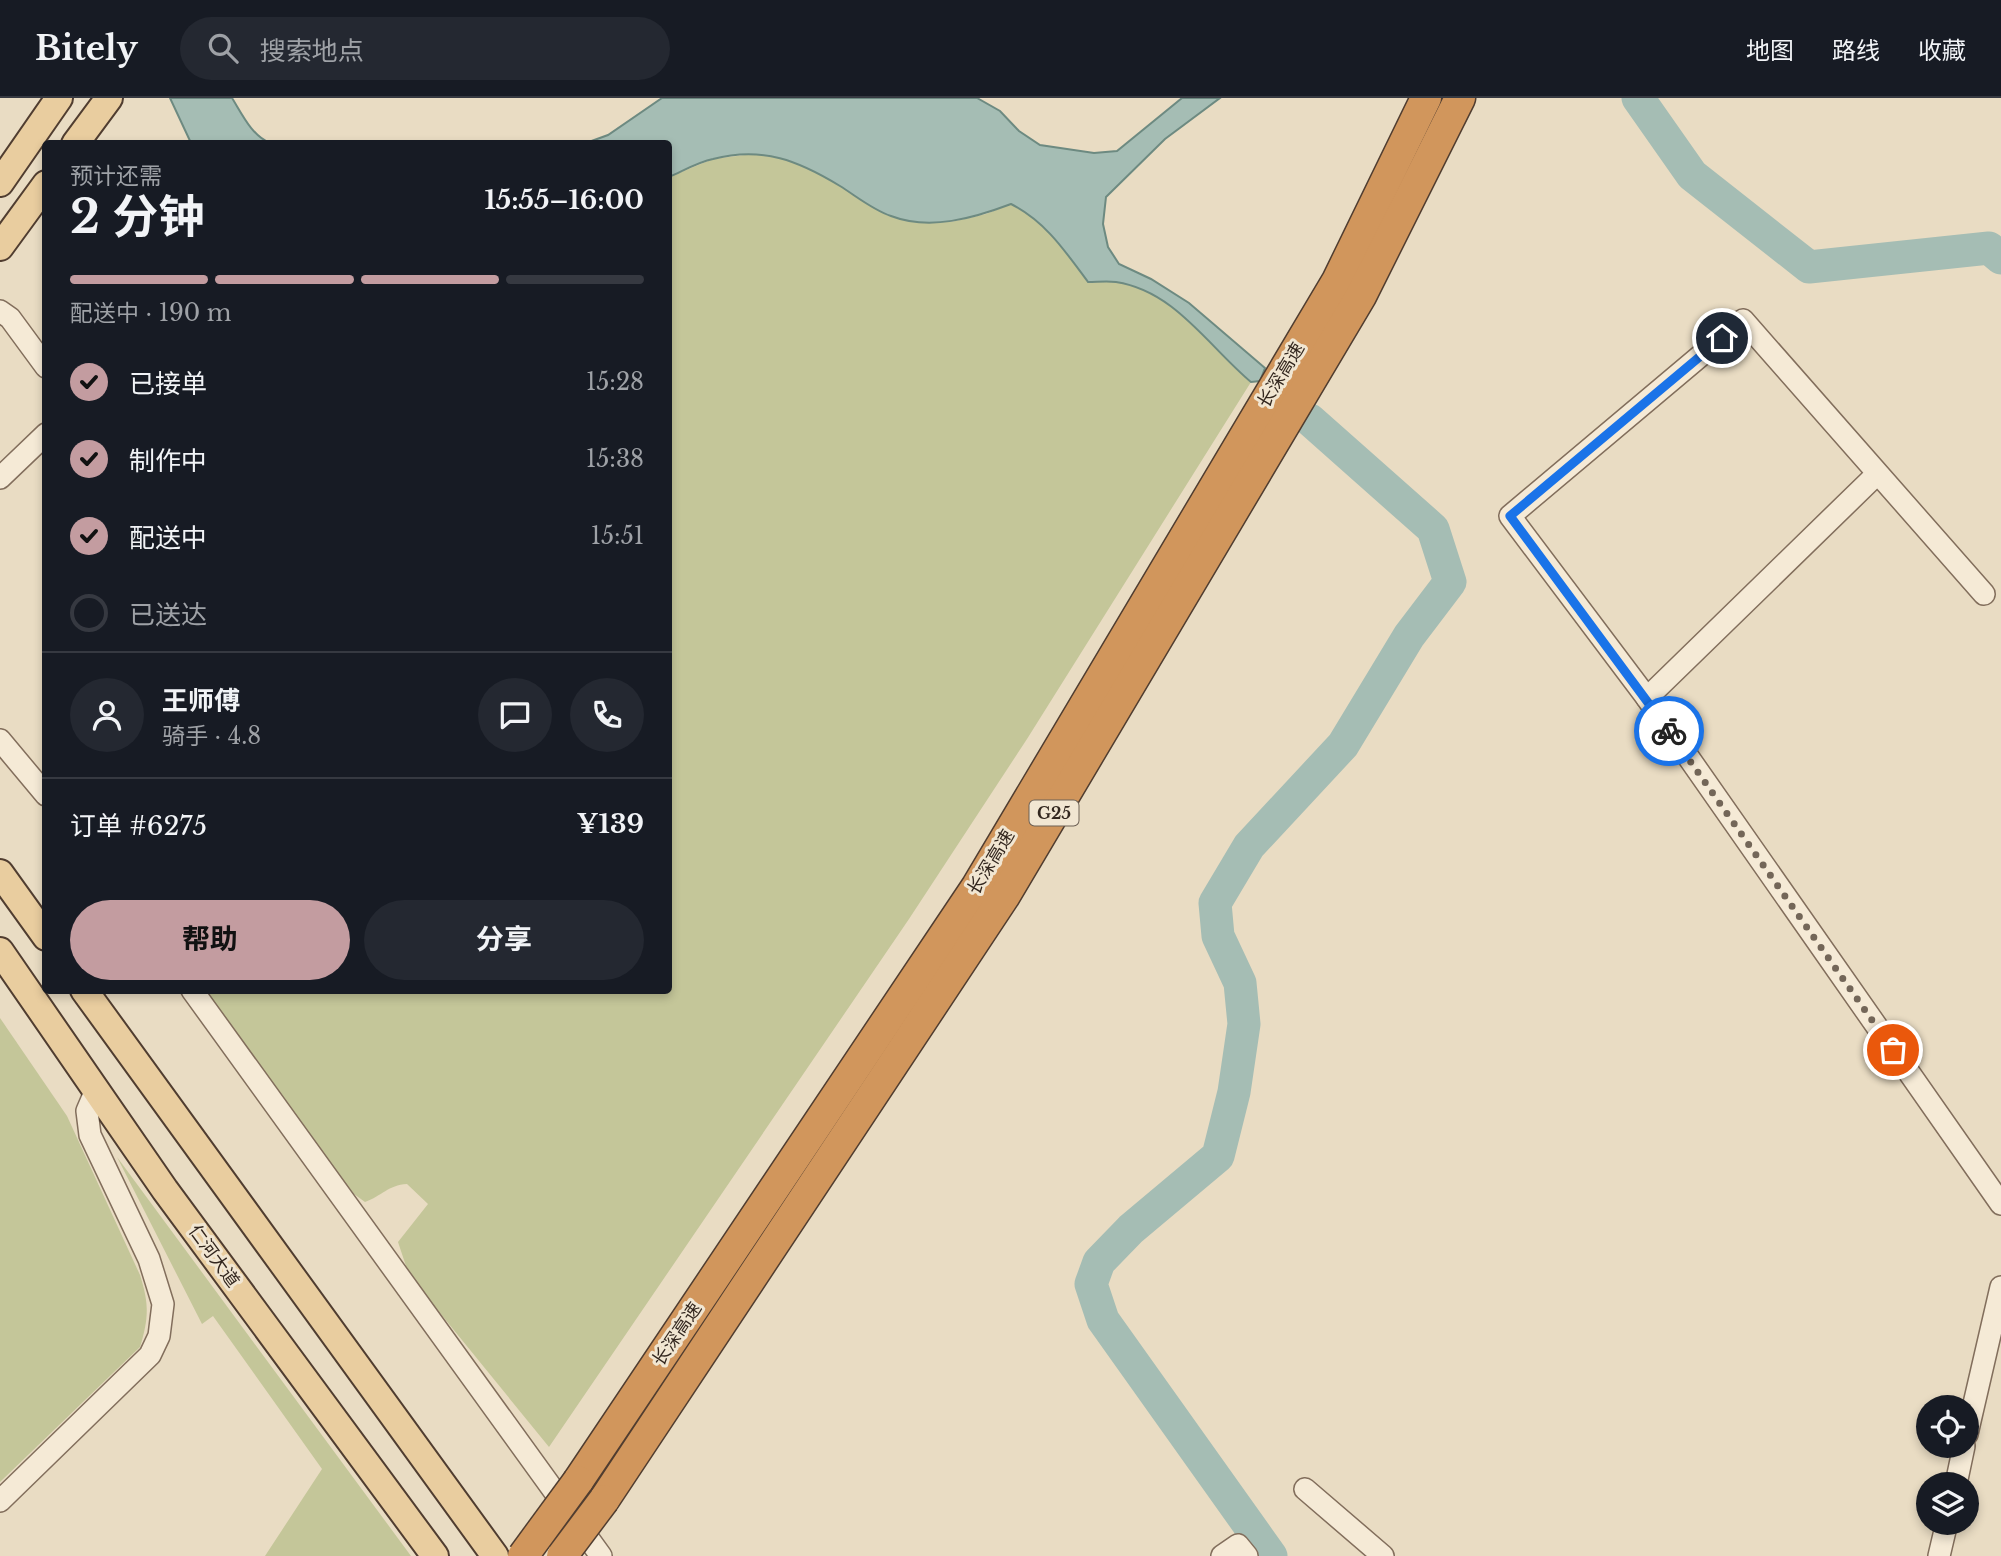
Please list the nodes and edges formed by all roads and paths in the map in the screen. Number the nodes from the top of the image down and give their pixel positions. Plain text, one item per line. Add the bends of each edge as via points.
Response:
1 (59, 98) edge
2 (109, 98) edge
3 (1426, 98) edge
4 (1460, 98) edge
5 (78, 140) edge
6 (0, 183) edge
7 (42, 189) edge
8 (0, 247) edge
9 (0, 311) edge
10 (42, 362) edge
11 (42, 438) edge
12 (1877, 474) junction
13 (0, 478) edge
14 (1984, 594) dead end
15 (1647, 698) junction
16 (0, 740) edge
17 (42, 784) edge
18 (0, 873) edge
19 (42, 931) edge
20 (0, 951) edge
21 (87, 994) edge
22 (194, 994) edge
23 (96, 1090) junction
24 (2001, 1204) edge
25 (2001, 1287) edge
26 (1976, 1395) edge
27 (1305, 1489) dead end
28 (0, 1501) edge
29 (1944, 1535) edge
30 (435, 1556) edge
31 (495, 1556) edge
32 (523, 1556) edge
33 (562, 1556) edge
34 (601, 1556) edge
35 (1222, 1556) edge
36 (1247, 1556) edge
37 (1383, 1556) edge
38 (1939, 1556) edge

1 - 6 main road
2 - 5 main road
3 - 32 highway, 长深高速 / G25, bridge via 1337,281 977,886
4 - 33 highway, 长深高速 / G25, bridge via 1361,296 1004,897 604,1500
7 - 8 main road
9 - 10 street
11 - 13 street
12 - 14 street
12 - 15 street
12 - 15 street via 1743,320 1510,516
15 - 24 street
16 - 17 street
18 - 19 main road
20 - 23 main road, 仁河大道
21 - 31 main road
22 - 34 street
23 - 28 street via 87,1111 90,1135 149,1259 163,1304 159,1336 150,1355
23 - 30 main road, 仁河大道
25 - 26 street
27 - 37 street
29 - 38 street
35 - 36 street via 1238,1545

